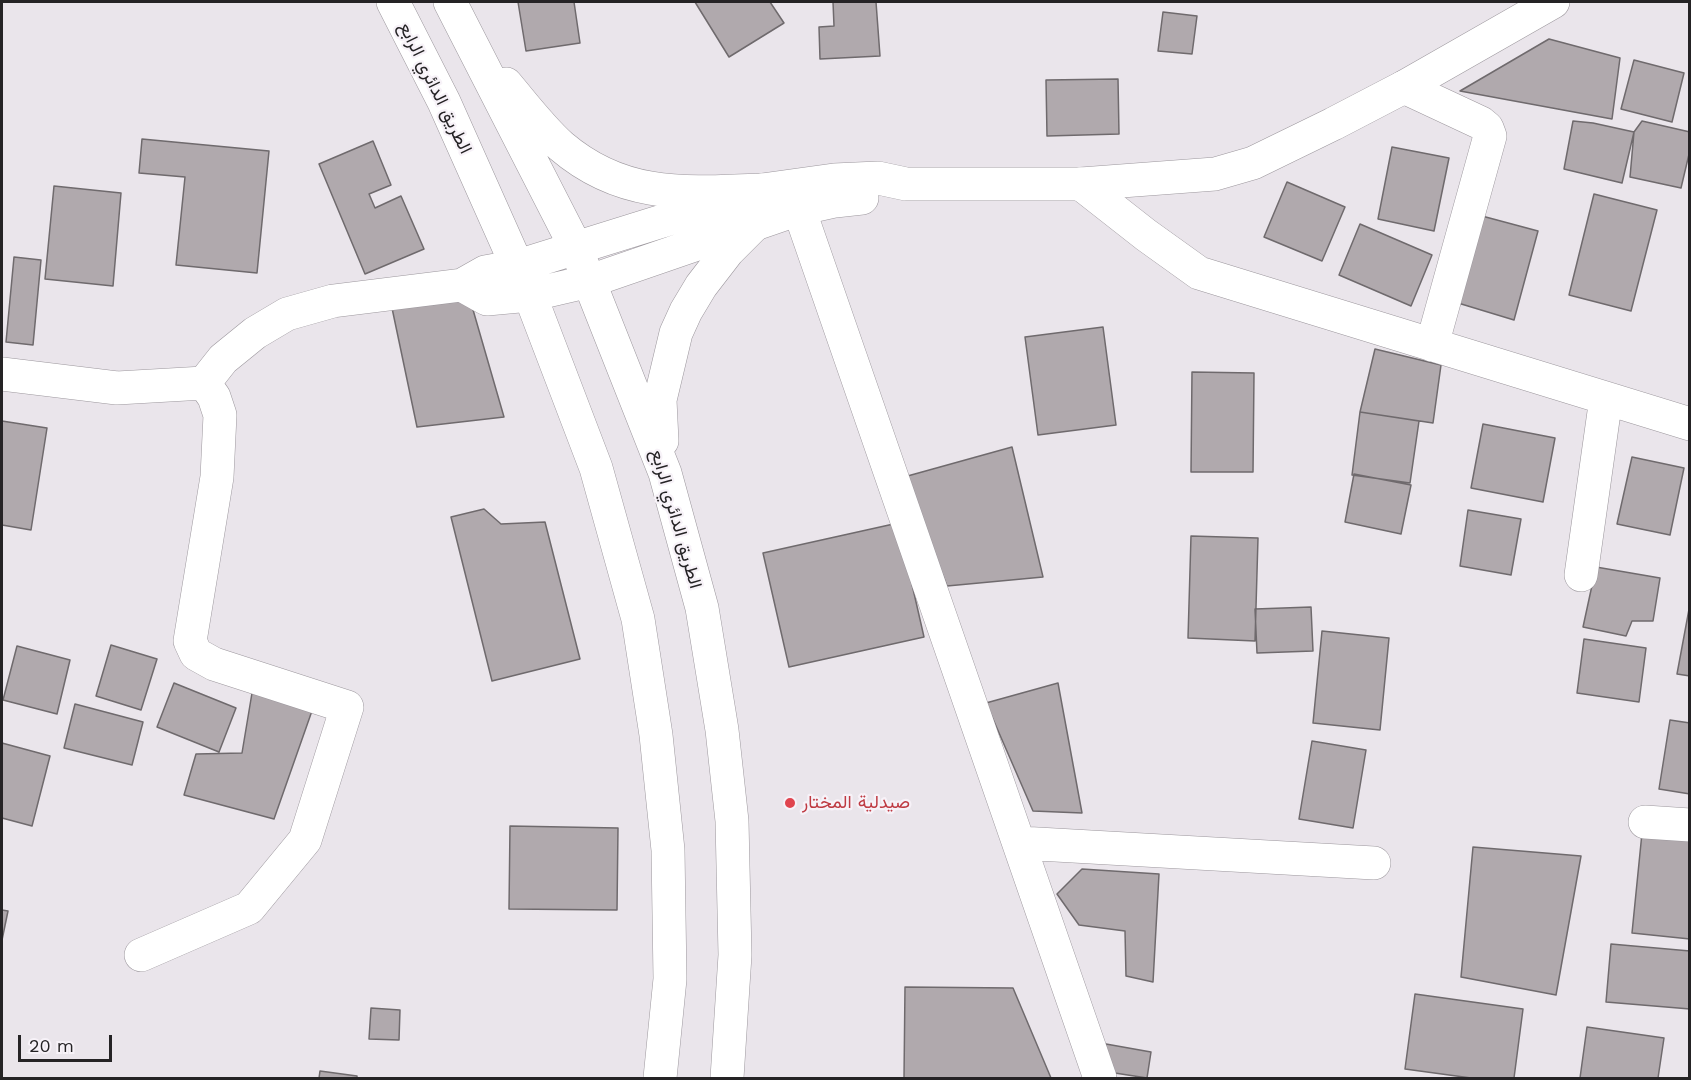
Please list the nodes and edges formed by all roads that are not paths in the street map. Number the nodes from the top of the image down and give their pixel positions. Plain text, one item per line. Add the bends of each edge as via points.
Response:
1 (393, 2) edge
2 (450, 2) edge
3 (1553, 2) edge
4 (471, 44) junction
5 (1404, 87) junction
6 (906, 184) junction
7 (1081, 184) junction
8 (762, 190) junction
9 (799, 209) junction
10 (754, 225) junction
11 (576, 248) junction
12 (524, 280) junction
13 (591, 281) junction
14 (1432, 345) junction
15 (2, 374) edge
16 (204, 383) junction
17 (1606, 398) junction
18 (1689, 424) edge
19 (665, 472) junction
20 (1581, 575) dead end
21 (1645, 822) dead end
22 (1689, 825) edge
23 (1020, 843) junction
24 (1374, 863) dead end
25 (141, 955) dead end
26 (660, 1078) edge
27 (727, 1078) edge
28 (1100, 1078) edge

1 - 12 street, الطريق الدائري الرابع via 444,102
2 - 4 street, الطريق الدائري الرابع
3 - 5 street
4 - 8 street via 560,145 611,178 687,193
4 - 11 street, الطريق الدائري الرابع
5 - 7 street via 1284,149 1215,174
5 - 14 street via 1481,123 1490,136
6 - 7 street
6 - 8 street via 878,178
6 - 9 street via 882,196
7 - 14 street via 1199,273
8 - 11 street
9 - 10 street
9 - 23 street
10 - 13 street
10 - 19 street via 701,286 676,333 660,400
11 - 12 street
11 - 13 street, الطريق الدائري الرابع
12 - 13 street
12 - 16 street via 484,272 462,285 333,301 287,314 223,359
12 - 26 street, الطريق الدائري الرابع via 596,468 638,619 668,850 670,979
13 - 19 street, الطريق الدائري الرابع
14 - 17 street
15 - 16 street via 117,388
16 - 25 street via 220,415 216,477 190,641 196,654 214,664 347,707 305,840 249,908
17 - 18 street
17 - 20 street
19 - 27 street, الطريق الدائري الرابع via 702,608 732,821 735,955
21 - 22 street
23 - 24 street
23 - 28 street

